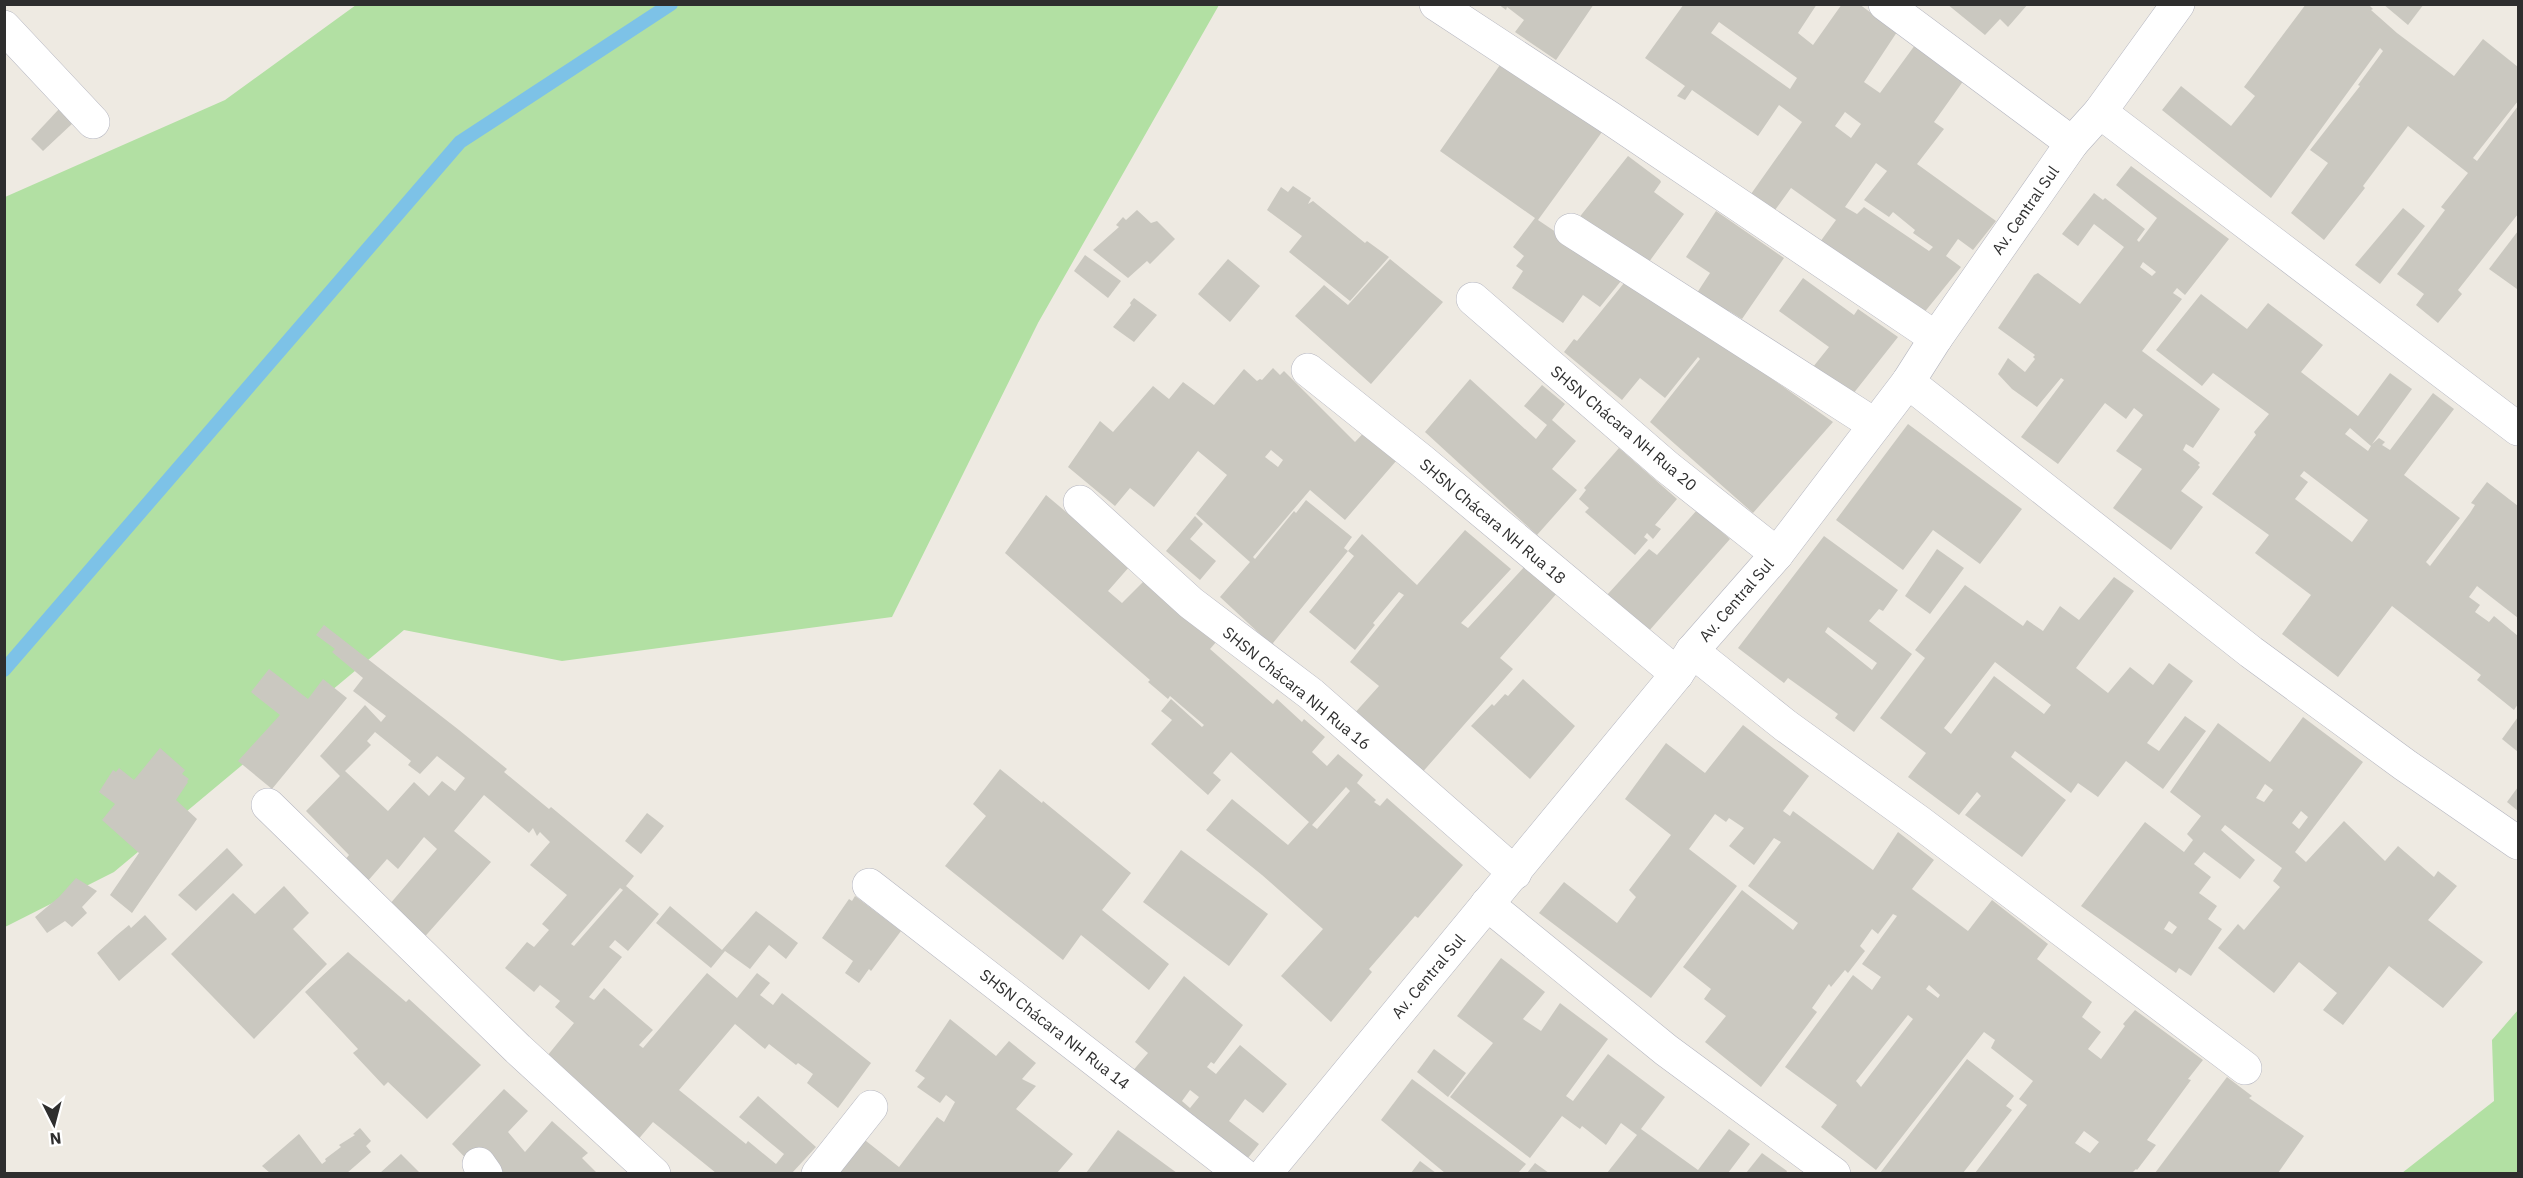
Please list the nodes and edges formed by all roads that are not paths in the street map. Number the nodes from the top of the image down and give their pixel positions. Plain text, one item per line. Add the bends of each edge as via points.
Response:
1 (1436, 4) edge
2 (1885, 4) edge
3 (2178, 4) edge
4 (4, 27) edge
5 (2100, 112) junction
6 (93, 123) dead end
7 (2072, 143) junction
8 (1571, 230) dead end
9 (1473, 299) dead end
10 (1936, 338) junction
11 (1308, 370) dead end
12 (1908, 382) junction
13 (1875, 425) junction
14 (2518, 429) edge
15 (1080, 502) dead end
16 (1777, 554) junction
17 (1684, 662) junction
18 (268, 805) dead end
19 (2518, 843) edge
20 (1515, 873) junction
21 (869, 885) dead end
22 (1487, 904) junction
23 (2245, 1068) dead end
24 (871, 1107) dead end
25 (654, 1173) edge
26 (818, 1173) edge
27 (1242, 1173) edge
28 (1264, 1173) edge
29 (1834, 1173) edge

1 - 10 street
2 - 7 street
3 - 5 street, Av. Central Sul
4 - 6 street
5 - 7 street, Av. Central Sul
5 - 14 street
7 - 10 street, Av. Central Sul
8 - 13 street
9 - 16 street, SHSN Chácara NH Rua 20 via 1667,467
10 - 12 street, Av. Central Sul
11 - 17 street, SHSN Chácara NH Rua 18
12 - 13 street, Av. Central Sul
12 - 19 street via 2251,652
13 - 16 street, Av. Central Sul
15 - 20 street, SHSN Chácara NH Rua 16 via 1191,603 1311,694
16 - 17 street, Av. Central Sul
17 - 20 street, Av. Central Sul
17 - 23 street, SHSN Chácara NH Rua 18 via 1786,726 1919,822
18 - 25 street via 518,1049
20 - 22 street, Av. Central Sul
21 - 27 street, SHSN Chácara NH Rua 14
22 - 28 street, Av. Central Sul
22 - 29 street via 1666,1050
24 - 26 street

